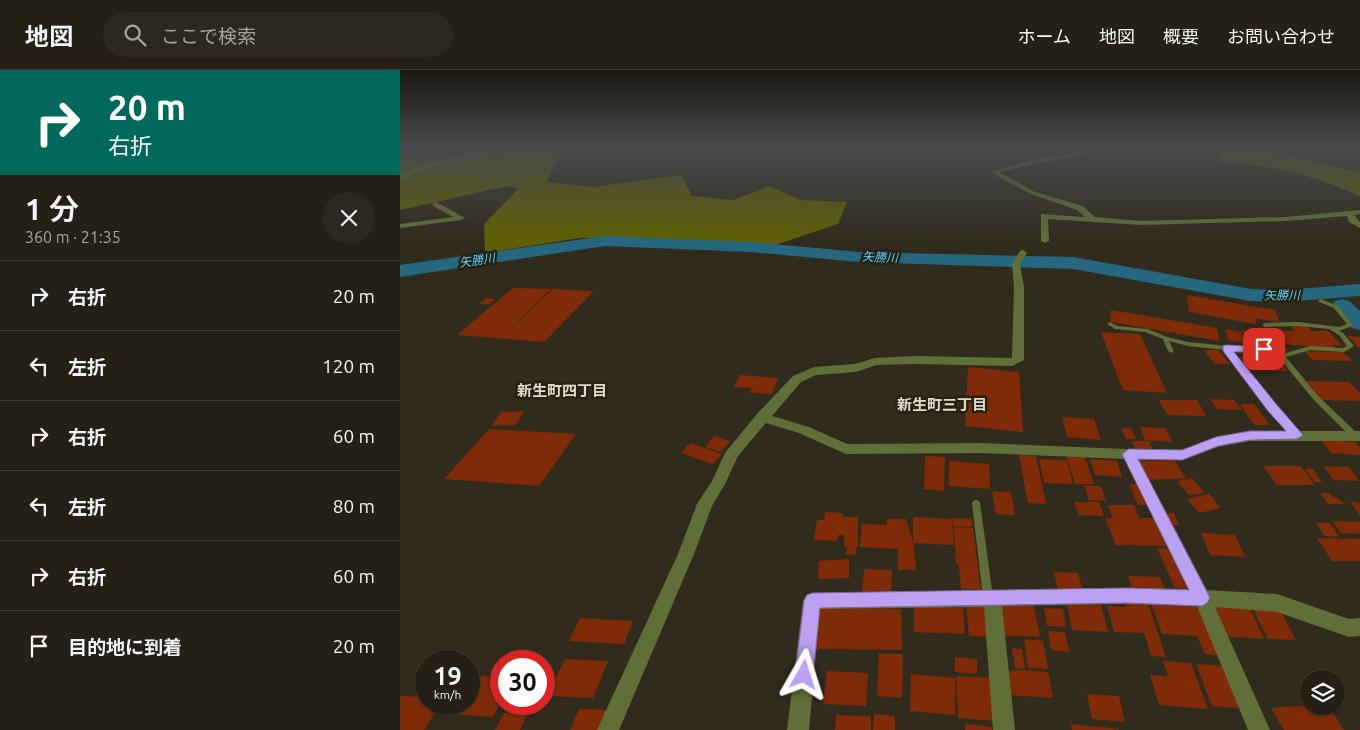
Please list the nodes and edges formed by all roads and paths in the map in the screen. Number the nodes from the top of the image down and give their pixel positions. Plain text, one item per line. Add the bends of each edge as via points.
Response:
1 (1004, 178) edge
2 (436, 204) dead end
3 (1360, 212) edge
4 (1350, 214) junction
5 (1092, 219) junction
6 (400, 226) edge
7 (1360, 226) edge
8 (1045, 241) dead end
9 (1020, 258) dead end
10 (1321, 301) dead end
11 (1110, 324) dead end
12 (1264, 326) dead end
13 (1332, 329) junction
14 (1165, 338) junction
15 (1226, 348) junction
16 (1171, 351) dead end
17 (1280, 354) junction
18 (762, 417) junction
19 (1297, 435) junction
20 (1357, 436) edge
21 (1129, 454) junction
22 (976, 503) dead end
23 (990, 598) junction
24 (1202, 598) junction
25 (1360, 627) edge
26 (608, 730) edge
27 (798, 730) edge
28 (1004, 730) edge
29 (1258, 730) edge

1 - 5 street via 1033,194 1080,208
2 - 6 street via 460,218
3 - 4 street
4 - 5 street via 1140,223
4 - 7 street
5 - 8 street via 1044,216
9 - 18 street via 1018,360 875,362 856,368 814,371 797,379
10 - 13 lane via 1336,307 1350,325
11 - 14 lane via 1117,328 1146,330
12 - 13 lane via 1298,324
13 - 17 lane via 1351,346 1344,350 1310,348
14 - 15 lane
14 - 16 lane
15 - 17 lane via 1264,349
15 - 19 lane
17 - 20 lane via 1316,397
18 - 21 street via 804,430 846,449 982,448
18 - 26 street via 732,453 705,504
19 - 20 street
19 - 21 street via 1225,440 1182,455
21 - 24 street
22 - 23 lane
23 - 24 street
23 - 27 street via 812,601
23 - 28 street
24 - 25 street via 1277,604 1349,628
24 - 29 street

